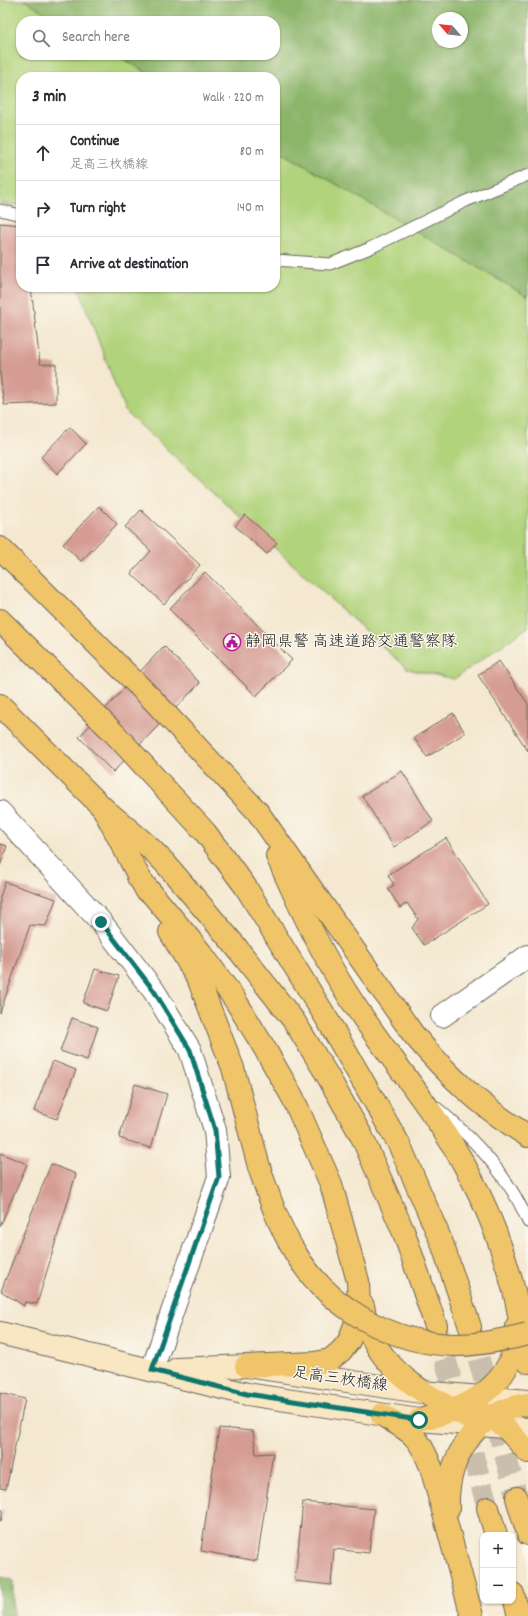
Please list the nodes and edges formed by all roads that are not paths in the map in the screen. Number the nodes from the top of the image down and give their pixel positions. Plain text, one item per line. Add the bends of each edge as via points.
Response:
1 (528, 175) edge
2 (0, 210) edge
3 (16, 214) edge
4 (280, 260) edge
5 (0, 548) edge
6 (0, 620) edge
7 (0, 705) edge
8 (103, 808) junction
9 (257, 811) junction
10 (0, 812) edge
11 (138, 877) junction
12 (528, 956) edge
13 (442, 1016) dead end
14 (415, 1090) junction
15 (528, 1136) edge
16 (528, 1222) edge
17 (358, 1281) junction
18 (514, 1290) junction
19 (436, 1326) tunnel mouth
20 (470, 1328) tunnel mouth
21 (0, 1333) edge
22 (528, 1334) edge
23 (528, 1362) edge
24 (246, 1366) junction
25 (152, 1370) junction
26 (421, 1392) junction
27 (461, 1401) junction
28 (528, 1401) edge
29 (528, 1404) edge
30 (382, 1415) junction
31 (419, 1420) junction
32 (492, 1423) junction
33 (528, 1429) edge
34 (528, 1452) edge
35 (517, 1498) tunnel mouth
36 (488, 1508) tunnel mouth
37 (495, 1532) edge
38 (449, 1534) junction
39 (528, 1534) edge
40 (516, 1604) edge
41 (472, 1616) edge
42 (519, 1616) edge

1 - 4 lane via 466,201 368,250 330,264
2 - 3 lane
5 - 9 highway via 151,698
6 - 20 highway via 115,734 205,832 245,886 327,1019 399,1144 442,1243
7 - 8 highway
8 - 11 highway
8 - 19 highway via 164,863 233,943 294,1021 362,1137 404,1233
9 - 14 highway via 322,953 348,996
9 - 15 highway via 413,1034 442,1068 473,1097
10 - 25 street via 101,922 154,991 190,1050 215,1130 219,1177
11 - 17 highway via 202,954 235,1000 293,1098 331,1184
11 - 22 highway, bridge via 199,981 233,1068 259,1167 280,1224 295,1253 311,1275 328,1294 349,1310 391,1332 411,1339 456,1345
12 - 13 street
14 - 16 lane via 460,1128 497,1169 522,1205
14 - 18 highway via 446,1135 485,1206
17 - 24 highway via 359,1308 355,1325 349,1341 330,1360
17 - 26 highway via 368,1330 376,1346 385,1359
18 - 23 highway
18 - 27 highway via 516,1327 509,1363 492,1387
21 - 25 main road, 足高三枚橋線
24 - 25 main road, 足高三枚橋線
24 - 26 main road, 足高三枚橋線
25 - 30 main road, 足高三枚橋線 via 247,1394
26 - 27 highway
27 - 28 main road
27 - 31 highway via 438,1416
27 - 32 highway
29 - 32 highway via 507,1410
30 - 31 main road, 足高三枚橋線
30 - 38 highway via 418,1439 431,1467
31 - 32 main road, 足高三枚橋線
32 - 33 main road, 足高三枚橋線
32 - 34 highway
32 - 38 highway via 464,1446 453,1467 448,1498
35 - 39 highway
36 - 37 highway
38 - 41 highway
40 - 42 highway

